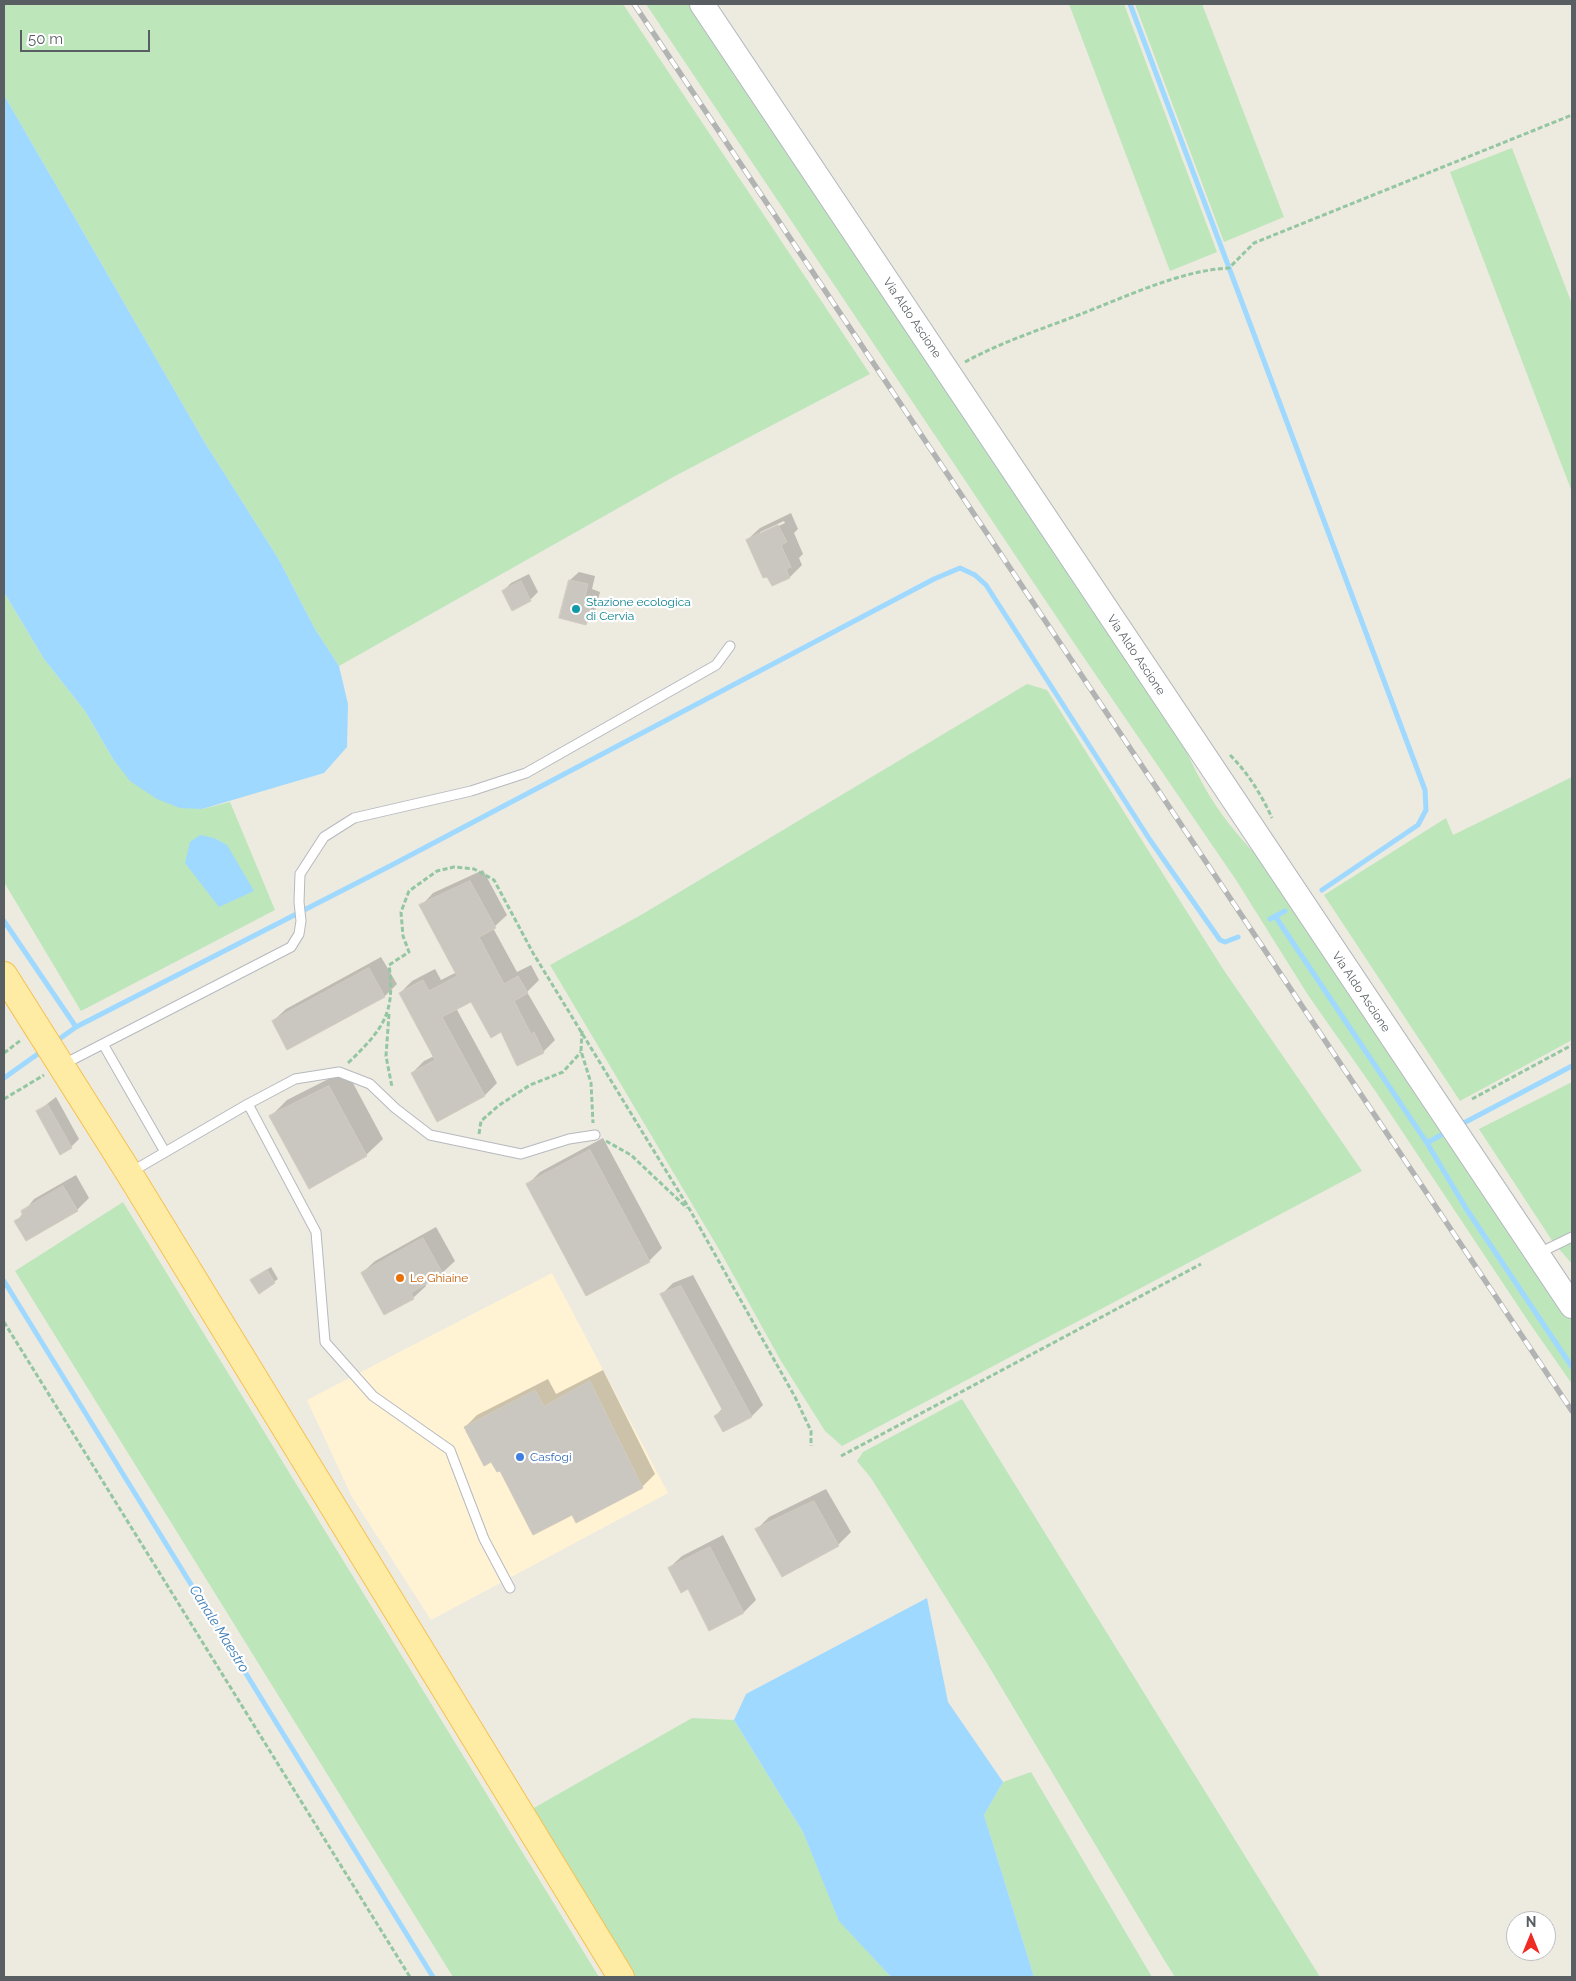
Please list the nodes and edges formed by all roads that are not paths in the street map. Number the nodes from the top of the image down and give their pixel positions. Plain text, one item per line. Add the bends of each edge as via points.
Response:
1 (702, 4) edge
2 (730, 646) dead end
3 (4, 974) edge
4 (103, 1044) junction
5 (54, 1053) junction
6 (248, 1104) junction
7 (595, 1135) road end
8 (165, 1152) junction
9 (129, 1173) junction
10 (1572, 1237) edge
11 (1536, 1255) junction
12 (1572, 1306) edge
13 (510, 1588) dead end
14 (621, 1977) edge

1 - 11 street, Via Aldo Ascione
2 - 4 lane via 716,665 526,773 471,792 354,818 324,837 300,874 301,921 299,934 291,946
3 - 5 main road
4 - 5 lane
4 - 8 lane
5 - 9 main road
6 - 7 lane via 296,1079 339,1072 370,1084 430,1135 521,1154 569,1139
6 - 8 lane
6 - 13 lane via 316,1232 325,1342 373,1396 450,1450 484,1539
8 - 9 lane
9 - 14 main road
10 - 11 lane
11 - 12 street, Via Aldo Ascione

